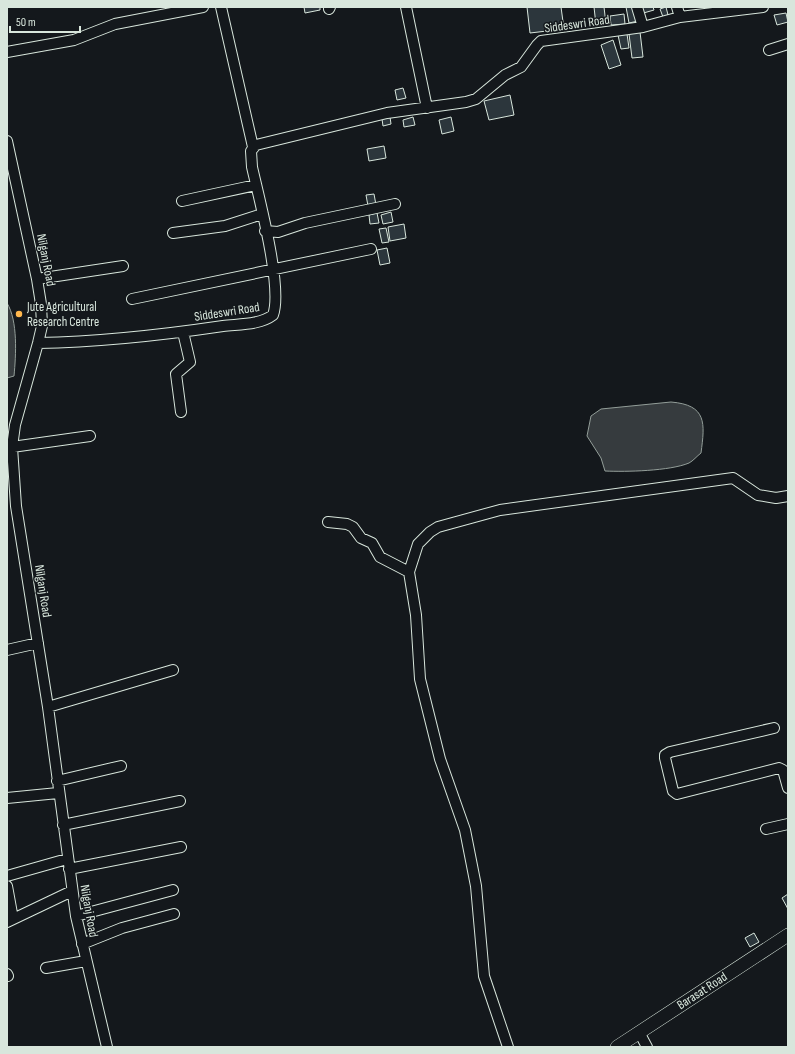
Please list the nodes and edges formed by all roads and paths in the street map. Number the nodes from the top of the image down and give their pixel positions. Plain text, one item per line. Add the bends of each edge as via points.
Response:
1 (203, 7) edge
2 (221, 7) edge
3 (406, 7) edge
4 (637, 7) edge
5 (763, 7) edge
6 (751, 8) edge
7 (149, 12) edge
8 (678, 12) edge
9 (643, 28) junction
10 (788, 44) edge
11 (768, 50) dead end
12 (7, 52) edge
13 (427, 108) junction
14 (7, 141) edge
15 (253, 147) junction
16 (256, 185) junction
17 (182, 201) dead end
18 (395, 204) dead end
19 (262, 214) junction
20 (265, 231) junction
21 (172, 233) dead end
22 (371, 249) dead end
23 (123, 266) dead end
24 (272, 269) junction
25 (37, 279) junction
26 (132, 299) dead end
27 (183, 332) junction
28 (38, 343) junction
29 (181, 412) dead end
30 (90, 436) dead end
31 (12, 447) junction
32 (788, 496) edge
33 (328, 522) dead end
34 (409, 572) junction
35 (38, 643) junction
36 (7, 650) edge
37 (173, 670) dead end
38 (48, 708) junction
39 (774, 728) dead end
40 (121, 766) dead end
41 (57, 781) junction
42 (788, 788) edge
43 (58, 792) junction
44 (7, 798) edge
45 (180, 801) dead end
46 (788, 824) edge
47 (63, 825) junction
48 (766, 829) dead end
49 (181, 846) dead end
50 (68, 864) junction
51 (7, 876) edge
52 (7, 886) edge
53 (173, 890) dead end
54 (72, 891) junction
55 (174, 914) dead end
56 (76, 916) junction
57 (10, 921) edge
58 (788, 935) edge
59 (82, 944) junction
60 (86, 961) junction
61 (46, 968) dead end
62 (639, 1032) junction
63 (107, 1047) edge
64 (508, 1047) edge
65 (617, 1047) edge
66 (647, 1047) edge

1 - 7 street
2 - 15 street, Siddeswri Road
3 - 13 street
4 - 9 street
5 - 6 street, Siddeswri Road
6 - 8 street, Siddeswri Road
7 - 12 street via 74,40
8 - 9 street, Siddeswri Road
9 - 13 street, Siddeswri Road via 541,42 521,66 505,75 476,99
10 - 11 street
13 - 15 street, Siddeswri Road via 388,113
14 - 25 street, Nilganj Road
15 - 16 street, Siddeswri Road via 251,155
16 - 17 street
16 - 19 street, Siddeswri Road
18 - 20 street via 305,223 278,232
19 - 20 street, Siddeswri Road
19 - 21 street via 225,226
20 - 24 street, Siddeswri Road
22 - 24 street
23 - 25 street
24 - 26 street
24 - 27 street, Siddeswri Road via 276,300 273,314 267,319
25 - 28 street, Nilganj Road via 42,326
27 - 28 street, Siddeswri Road
27 - 29 street via 190,362 176,374
28 - 31 street, Nilganj Road via 15,425
30 - 31 street
31 - 35 street, Nilganj Road via 16,506
32 - 34 street via 758,496 732,478 500,510 449,523 430,532 418,544
33 - 34 street via 353,527 361,538 372,543 380,557
34 - 64 street via 416,614 417,661 422,688 440,759 465,830 476,886 484,976
35 - 36 street
35 - 38 street, Nilganj Road
37 - 38 street
38 - 41 street, Nilganj Road
39 - 42 street via 666,753 665,758 673,791 677,794 779,768 783,770
40 - 41 street
41 - 43 street, Nilganj Road
43 - 44 street
43 - 47 street, Nilganj Road
45 - 47 street
46 - 48 street
47 - 50 street, Nilganj Road
49 - 50 street
50 - 51 street
50 - 54 street, Nilganj Road
52 - 57 street
53 - 56 street
54 - 56 street, Nilganj Road
54 - 57 street
55 - 59 street via 122,928
56 - 59 street, Nilganj Road
58 - 62 main road, Barasat Road
59 - 60 street, Nilganj Road
60 - 61 street
60 - 63 street, Nilganj Road
62 - 65 main road, Barasat Road
62 - 66 street

